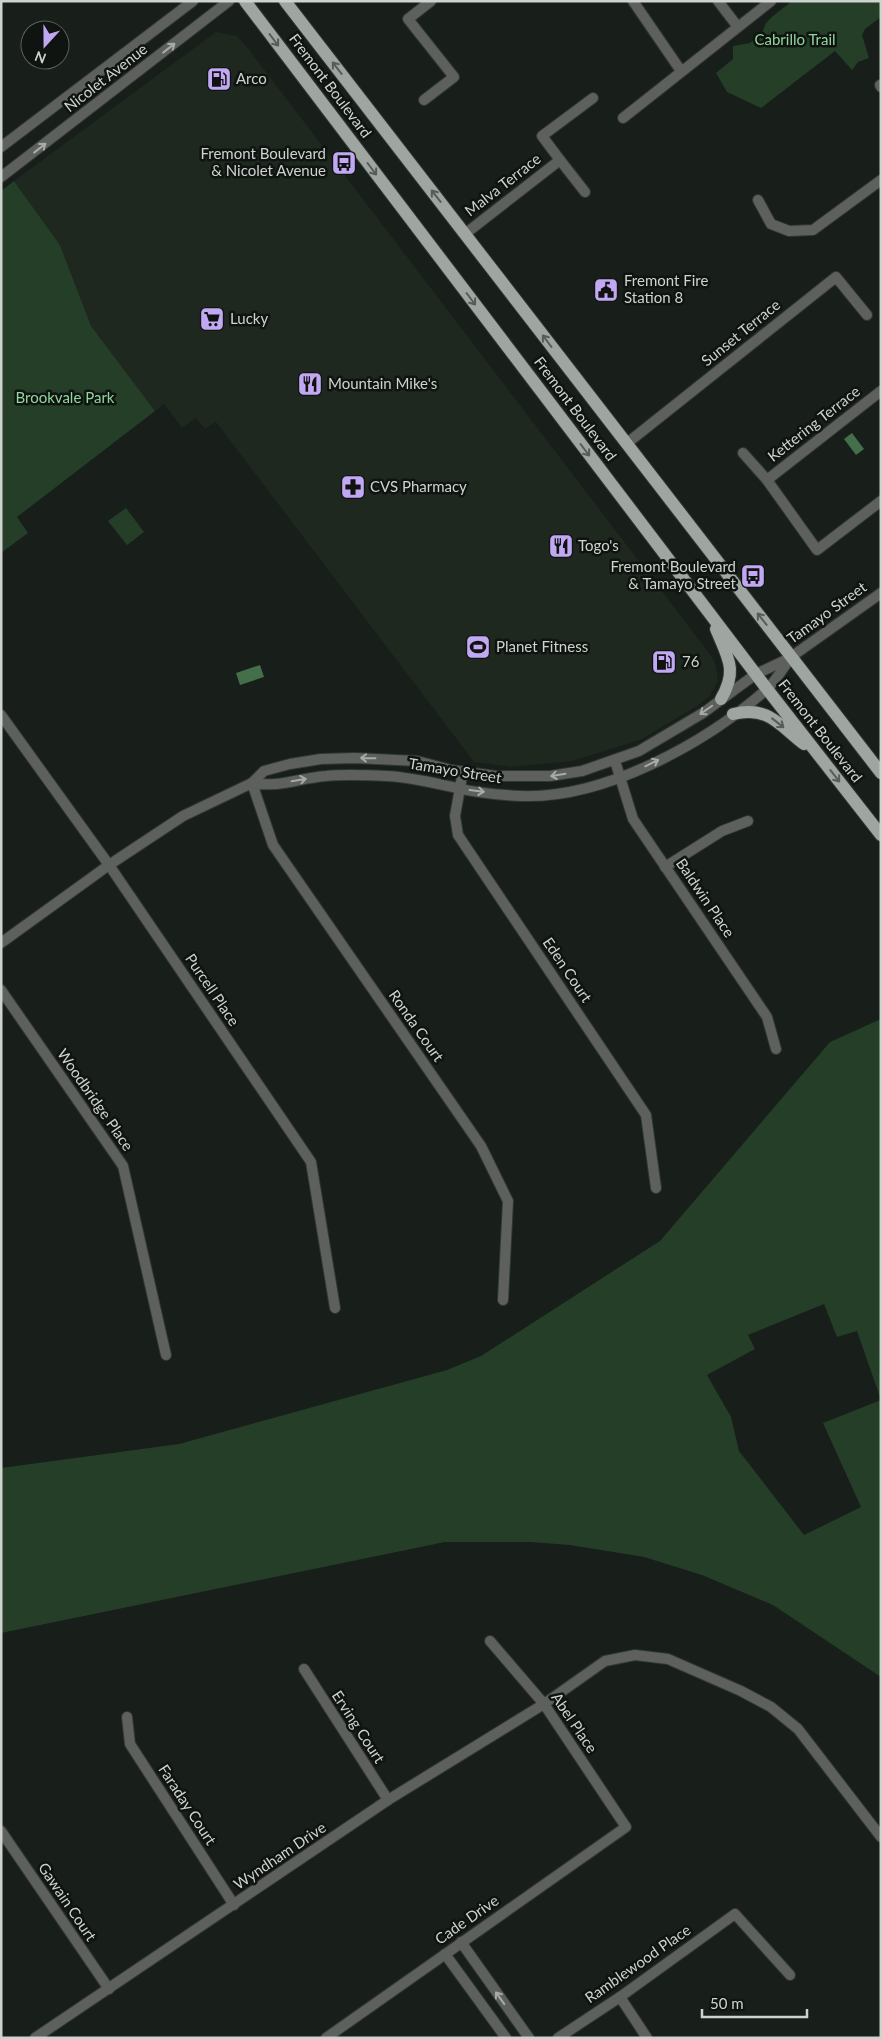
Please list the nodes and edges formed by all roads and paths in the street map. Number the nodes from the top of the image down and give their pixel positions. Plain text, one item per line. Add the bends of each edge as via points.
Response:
1 (193, 1) edge
2 (229, 1) edge
3 (245, 1) edge
4 (285, 1) edge
5 (431, 1) edge
6 (633, 1) edge
7 (718, 1) edge
8 (772, 1) edge
9 (738, 27) junction
10 (681, 71) junction
11 (593, 98) dead end
12 (424, 100) dead end
13 (623, 118) dead end
14 (1, 147) edge
15 (560, 160) junction
16 (1, 177) edge
17 (881, 180) edge
18 (584, 192) dead end
19 (758, 200) dead end
20 (465, 234) junction
21 (867, 315) dead end
22 (881, 391) edge
23 (626, 444) junction
24 (743, 453) dead end
25 (767, 480) junction
26 (881, 501) edge
27 (881, 592) edge
28 (708, 611) junction
29 (791, 658) junction
30 (756, 674) junction
31 (767, 689) junction
32 (721, 699) junction
33 (733, 714) junction
34 (1, 715) edge
35 (820, 757) junction
36 (615, 761) junction
37 (463, 771) junction
38 (881, 773) edge
39 (620, 776) junction
40 (252, 783) junction
41 (459, 789) junction
42 (748, 821) dead end
43 (881, 835) edge
44 (109, 865) junction
45 (666, 867) junction
46 (1, 943) edge
47 (1, 990) edge
48 (776, 1049) dead end
49 (656, 1188) dead end
50 (503, 1300) dead end
51 (335, 1308) dead end
52 (166, 1355) dead end
53 (490, 1641) dead end
54 (304, 1670) dead end
55 (544, 1704) junction
56 (127, 1717) dead end
57 (388, 1800) junction
58 (626, 1827) joint
59 (1, 1831) edge
60 (881, 1837) edge
61 (234, 1905) junction
62 (461, 1942) junction
63 (445, 1954) junction
64 (790, 1975) dead end
65 (108, 1990) junction
66 (620, 1997) junction
67 (35, 2038) edge
68 (326, 2038) edge
69 (506, 2038) edge
70 (528, 2038) edge
71 (558, 2038) edge
72 (647, 2038) edge

1 - 14 street, Nicolet Avenue
16 -> 2 street, Nicolet Avenue
3 -> 28 main road, Fremont Boulevard
20 -> 4 main road, Fremont Boulevard
5 - 12 street via 408,19 454,77
6 - 10 street
7 - 9 street
8 - 9 street
9 - 10 street
10 - 13 street
11 - 15 street, Malva Terrace via 542,136
15 - 18 street, Malva Terrace
15 - 20 street, Malva Terrace
17 - 19 street via 813,230 789,231 771,224
23 -> 20 main road, Fremont Boulevard
21 - 23 street, Sunset Terrace via 836,277
22 - 25 street, Kettering Terrace
29 -> 23 main road, Fremont Boulevard
24 - 25 street
25 - 26 street via 817,550
27 - 29 street, Tamayo Street
28 - 30 main road, Fremont Boulevard
28 - 32 main road via 730,662 730,684
29 - 30 street, Tamayo Street
29 - 31 street, Tamayo Street
29 - 38 main road, Fremont Boulevard
30 - 31 main road, Fremont Boulevard
30 - 32 street, Tamayo Street
31 - 33 street, Tamayo Street
31 - 35 main road, Fremont Boulevard
32 -> 36 street, Tamayo Street via 648,746
33 -> 35 main road via 750,710 767,715
39 -> 33 street, Tamayo Street via 658,760
34 - 44 street, Purcell Place
35 -> 43 main road, Fremont Boulevard
36 -> 37 street, Tamayo Street via 550,776 496,776
36 - 39 street, Baldwin Place
37 -> 40 street, Tamayo Street via 417,761 321,759 264,770
37 - 41 street, Eden Court
41 -> 39 street, Tamayo Street via 522,796 551,795 583,789
39 - 45 street, Baldwin Place via 633,819
40 -> 41 street, Tamayo Street via 270,786 325,776 355,775 414,778
40 - 44 street, Tamayo Street via 183,816
40 - 50 street, Ronda Court via 273,845 481,1146 508,1201
41 - 49 street, Eden Court via 455,816 458,835 646,1115
42 - 45 street via 722,831
44 - 46 street, Tamayo Street
44 - 51 street, Purcell Place via 311,1162
45 - 48 street, Baldwin Place via 768,1017
47 - 52 street, Woodbridge Place via 123,1166
53 - 55 street, Abel Place
54 - 57 street, Erving Court
55 - 57 street, Wyndham Drive
55 - 58 street, Abel Place
55 - 60 street, Wyndham Drive via 605,1661 635,1655 668,1659 740,1691 771,1708 798,1729
56 - 61 street, Faraday Court via 130,1744
57 - 61 street, Wyndham Drive
58 - 62 street, Cade Drive
59 - 65 street, Gawain Court
61 - 65 street, Wyndham Drive
62 - 63 street, Cade Drive
70 -> 62 street
63 - 68 street, Cade Drive
63 - 69 street
64 - 66 street, Ramblewood Place via 735,1914
65 - 67 street, Wyndham Drive
66 - 71 street, Ramblewood Place
66 - 72 street

